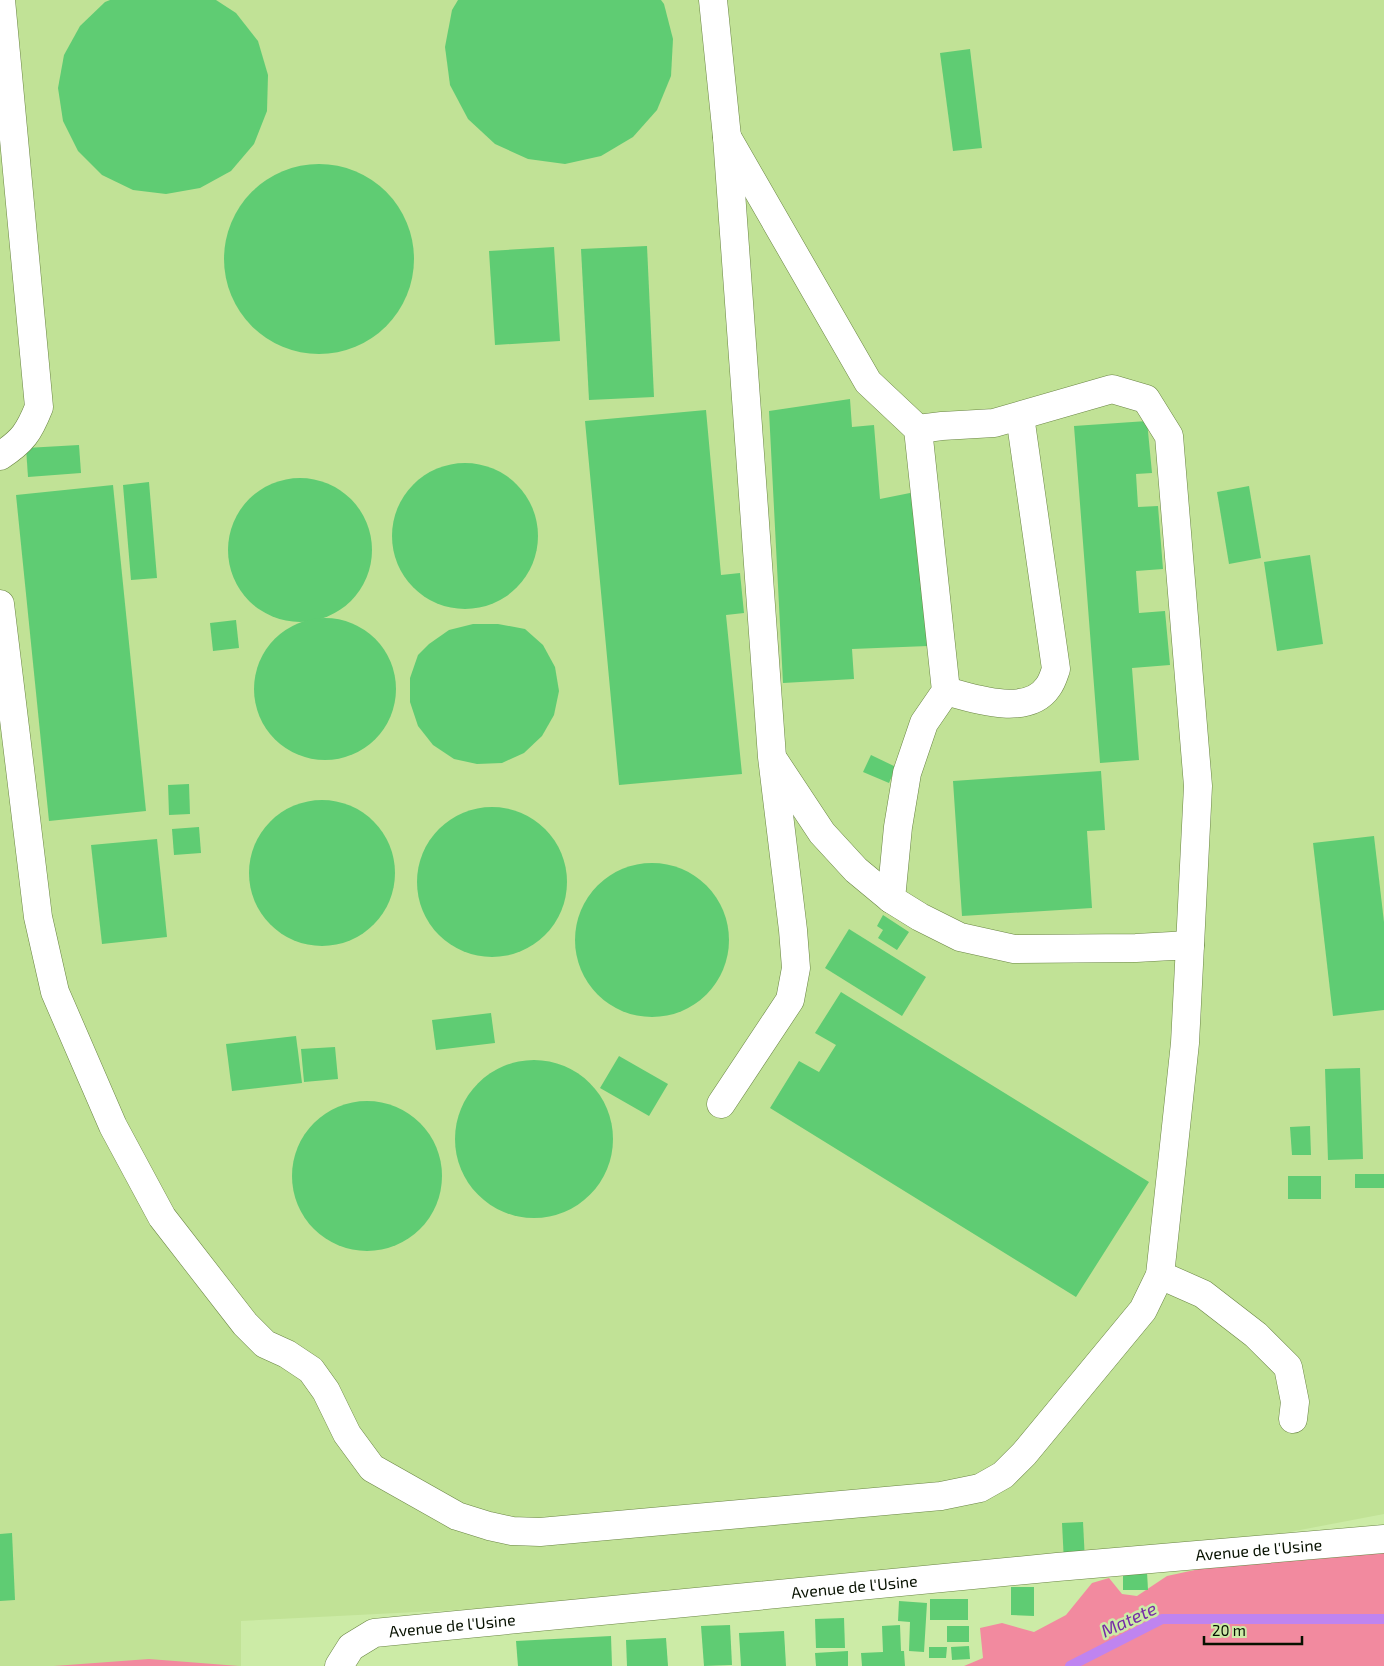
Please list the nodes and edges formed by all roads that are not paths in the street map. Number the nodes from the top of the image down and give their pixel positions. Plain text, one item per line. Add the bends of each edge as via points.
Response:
1 (1, 0) edge
2 (713, 0) edge
3 (727, 137) junction
4 (1020, 416) junction
5 (918, 429) junction
6 (0, 456) edge
7 (0, 604) edge
8 (946, 691) junction
9 (772, 758) junction
10 (892, 899) junction
11 (1190, 945) junction
12 (722, 1104) dead end
13 (1160, 1275) junction
14 (1293, 1419) dead end
15 (1384, 1540) edge
16 (339, 1666) edge

1 - 6 street via 39,407 30,428
2 - 3 street
3 - 5 street via 868,382
3 - 9 street
4 - 5 street via 994,423
4 - 8 street via 1056,669 1048,688 1031,701 1004,705
4 - 11 street via 1112,389 1146,399 1169,436 1198,786
5 - 8 street
7 - 13 street via 38,916 55,992 113,1126 162,1217 245,1324 265,1344 311,1370 326,1391 347,1434 372,1468 457,1516 512,1531 540,1532 941,1496 980,1488 1004,1475 1024,1454 1143,1310
8 - 10 street via 924,723 907,773 898,826
9 - 10 street via 822,833 856,870
9 - 12 street via 796,968 790,1000
10 - 11 street via 960,937 1014,949
11 - 13 street via 1185,1043
13 - 14 street via 1203,1294 1256,1335 1288,1367 1295,1402
15 - 16 street, Avenue de l'Usine via 1047,1568 374,1633 351,1647

